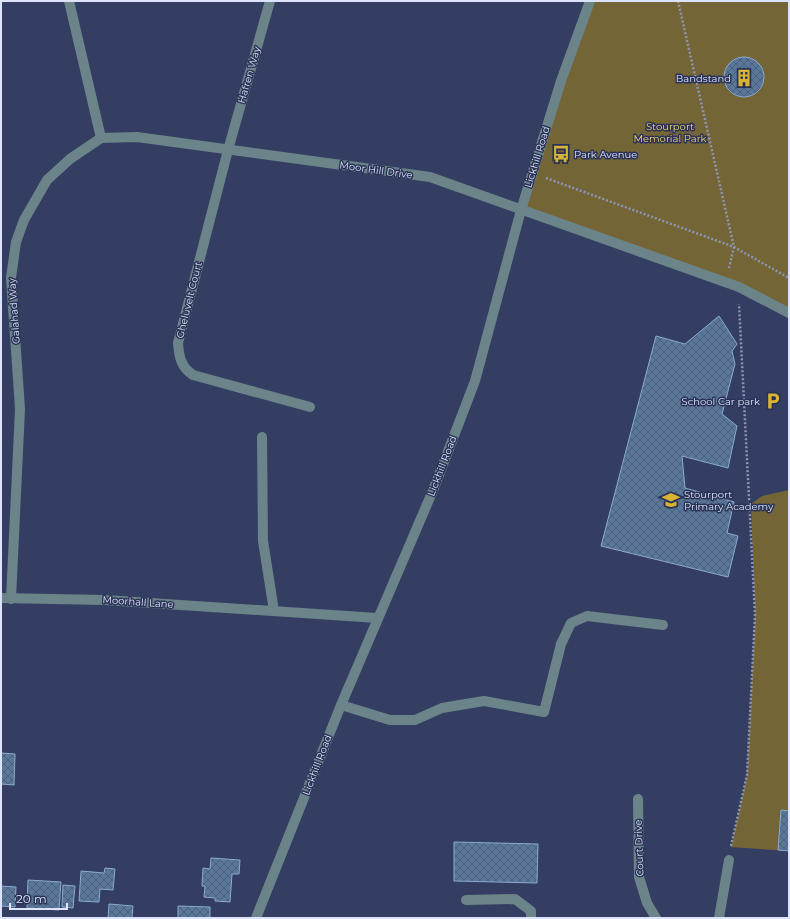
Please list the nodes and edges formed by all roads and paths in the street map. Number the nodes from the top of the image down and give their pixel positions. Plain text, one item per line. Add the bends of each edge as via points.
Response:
1 (69, 1) edge
2 (270, 1) edge
3 (590, 1) edge
4 (678, 1) edge
5 (100, 138) junction
6 (228, 150) junction
7 (532, 172) junction
8 (521, 210) junction
9 (734, 247) junction
10 (789, 278) edge
11 (726, 282) junction
12 (738, 287) junction
13 (789, 313) edge
14 (310, 407) dead end
15 (262, 437) dead end
16 (6, 598) edge
17 (274, 611) junction
18 (377, 618) junction
19 (663, 625) dead end
20 (340, 704) junction
21 (638, 799) dead end
22 (729, 860) joint
23 (466, 900) dead end
24 (256, 918) edge
25 (530, 918) edge
26 (656, 918) edge
27 (718, 918) edge

1 - 5 street
2 - 6 street, Hafren Way
3 - 7 street, Lickhill Road
4 - 9 path
5 - 6 street via 137,137
5 - 16 street, Galahad Way via 70,159 47,180 24,220 16,242 11,278 20,409
6 - 8 street, Moor Hill Drive via 430,177
6 - 14 street, Gheluvelt Court via 178,343 180,358 185,370 192,375
7 - 8 street, Lickhill Road
7 - 9 path
8 - 11 street
8 - 18 street, Lickhill Road via 475,381 434,488
9 - 10 path
9 - 11 path
11 - 12 street
12 - 13 street
12 - 22 path via 755,615 747,775
15 - 17 street via 263,541
16 - 17 street, Moorhall Lane via 104,600
17 - 18 street, Moorhall Lane
18 - 20 street, Lickhill Road
19 - 20 street via 587,616 571,623 561,644 544,712 484,701 442,708 415,720 390,720
20 - 24 street, Lickhill Road
21 - 26 street, Court Drive via 639,877 647,903
22 - 27 street
23 - 25 street via 515,899 531,911

